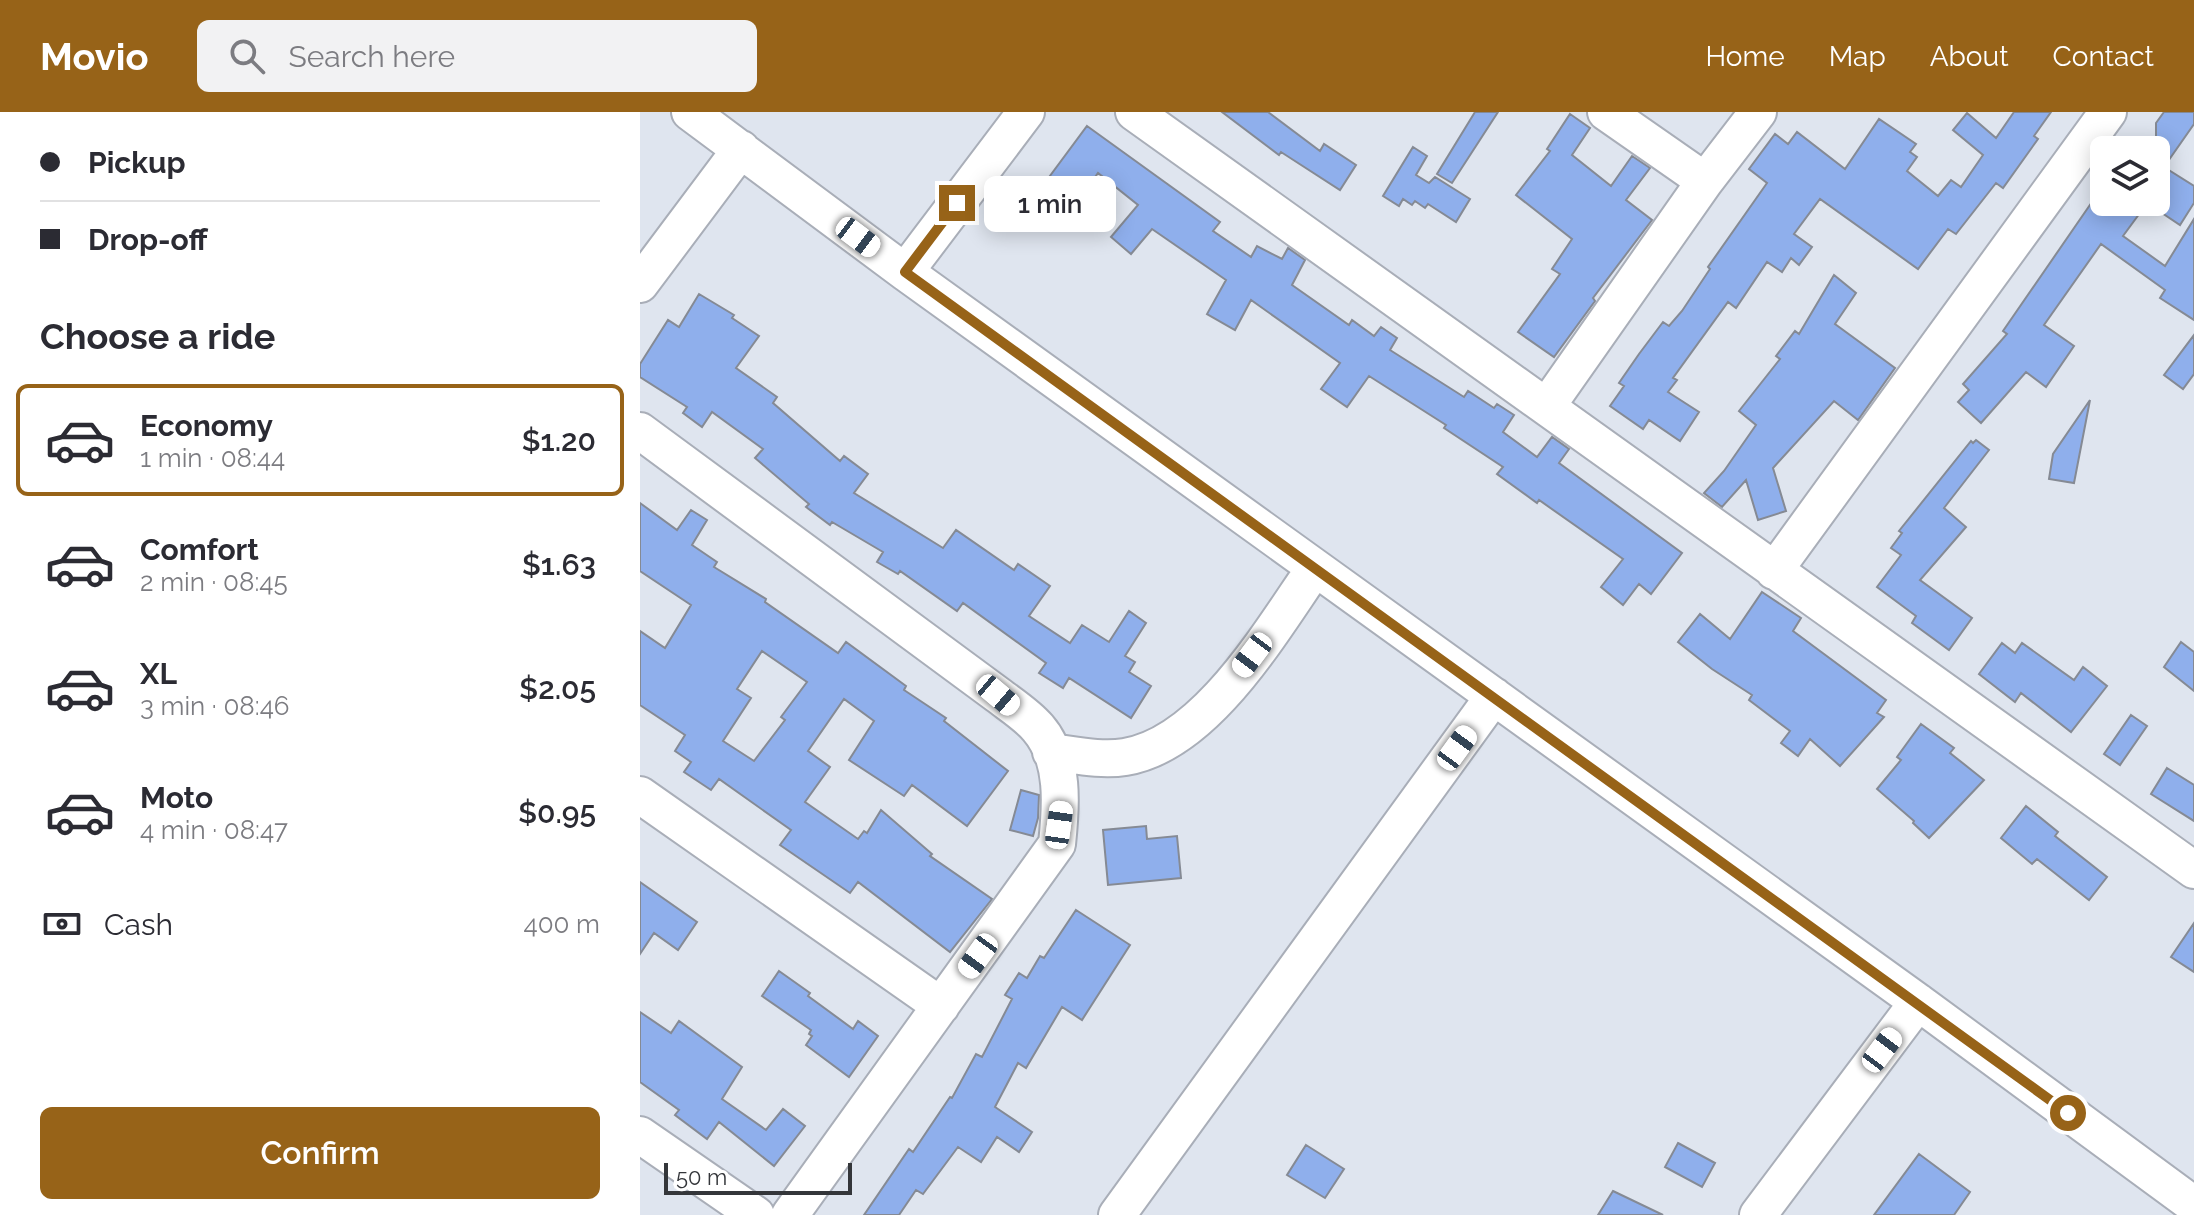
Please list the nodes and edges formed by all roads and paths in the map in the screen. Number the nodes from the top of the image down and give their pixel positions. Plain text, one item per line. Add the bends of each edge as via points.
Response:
1 (690, 112) edge
2 (1026, 112) edge
3 (1134, 112) edge
4 (1606, 112) edge
5 (1758, 112) edge
6 (2108, 112) edge
7 (730, 132) edge
8 (1705, 181) junction
9 (905, 272) junction
10 (640, 284) edge
11 (1547, 406) junction
12 (640, 431) edge
13 (1315, 568) junction
14 (1774, 571) junction
15 (1494, 696) junction
16 (1051, 752) junction
17 (640, 795) edge
18 (2194, 870) edge
19 (1918, 1002) junction
20 (941, 1006) junction
21 (640, 1135) edge
22 (2194, 1205) edge
23 (756, 1215) edge
24 (790, 1215) edge
25 (1117, 1215) edge
26 (1758, 1215) edge

1 - 7 street
2 - 9 street
3 - 11 street
4 - 8 street
5 - 8 street
6 - 14 street
7 - 9 street
7 - 10 street
8 - 11 street
9 - 13 street
11 - 14 street
12 - 16 street via 998,695 1038,728
13 - 15 street
13 - 16 street via 1237,675 1187,729 1126,757
14 - 18 street
15 - 19 street
15 - 25 street
16 - 20 street via 1062,805 1057,844
17 - 20 street
19 - 22 street
19 - 26 street
20 - 24 street
21 - 23 street

